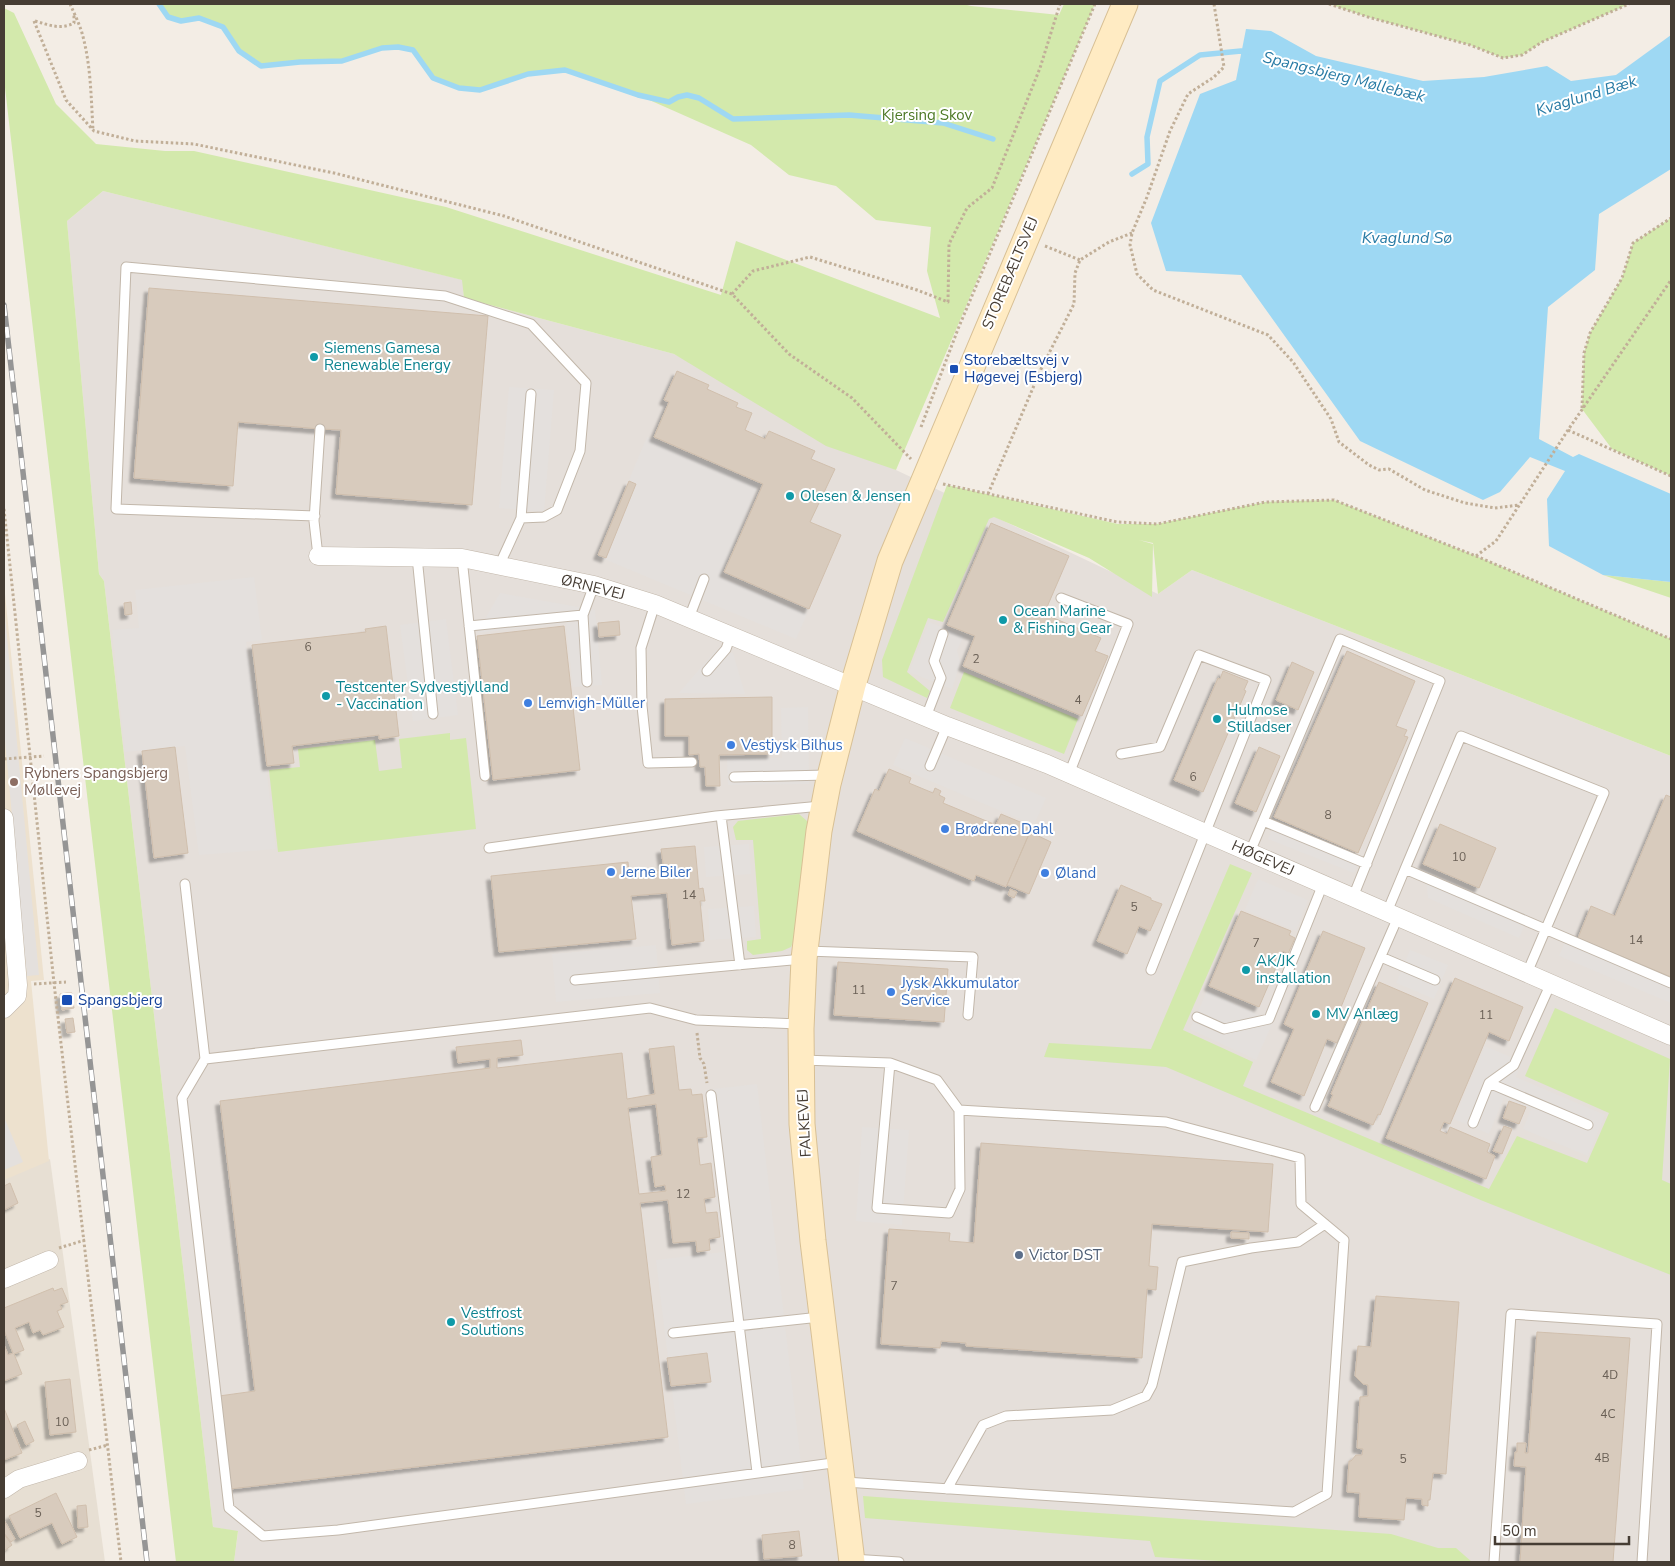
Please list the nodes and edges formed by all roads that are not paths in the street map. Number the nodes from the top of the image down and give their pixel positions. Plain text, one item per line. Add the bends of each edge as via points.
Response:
1 (1125, 4) edge
2 (531, 394) dead end
3 (320, 429) dead end
4 (315, 516) junction
5 (521, 518) junction
6 (318, 556) joint
7 (417, 557) junction
8 (462, 558) junction
9 (498, 566) junction
10 (704, 579) dead end
11 (594, 585) junction
12 (1061, 598) dead end
13 (655, 604) junction
14 (583, 615) junction
15 (689, 618) junction
16 (469, 626) junction
17 (943, 634) dead end
18 (732, 635) junction
19 (707, 671) dead end
20 (587, 682) dead end
21 (853, 685) junction
22 (433, 714) dead end
23 (926, 717) junction
24 (947, 726) junction
25 (1121, 754) dead end
26 (692, 762) dead end
27 (930, 766) dead end
28 (1069, 774) junction
29 (831, 775) junction
30 (485, 776) dead end
31 (734, 777) dead end
32 (824, 806) junction
33 (722, 816) junction
34 (4, 818) edge
35 (1263, 821) junction
36 (1206, 834) junction
37 (489, 848) dead end
38 (1250, 852) junction
39 (1367, 864) junction
40 (1405, 869) junction
41 (185, 884) dead end
42 (1323, 884) junction
43 (1353, 897) junction
44 (1392, 914) junction
45 (1546, 930) junction
46 (804, 955) junction
47 (1380, 957) junction
48 (740, 964) junction
49 (1151, 970) dead end
50 (1527, 973) junction
51 (575, 980) dead end
52 (1435, 980) dead end
53 (1551, 983) junction
54 (1671, 983) edge
55 (4, 1009) edge
56 (968, 1016) dead end
57 (1198, 1017) dead end
58 (801, 1024) junction
59 (1671, 1036) edge
60 (205, 1059) junction
61 (801, 1060) junction
62 (890, 1063) junction
63 (1489, 1083) junction
64 (711, 1095) road end
65 (1315, 1107) dead end
66 (960, 1110) junction
67 (1474, 1123) dead end
68 (1588, 1125) dead end
69 (1325, 1224) junction
70 (49, 1260) road end
71 (4, 1279) edge
72 (822, 1316) junction
73 (738, 1326) junction
74 (673, 1333) dead end
75 (78, 1461) dead end
76 (757, 1472) junction
77 (841, 1472) junction
78 (4, 1489) edge
79 (947, 1489) junction
80 (852, 1561) edge
81 (899, 1562) edge
82 (1494, 1562) edge
83 (1642, 1562) edge

1 - 21 street, STOREBÆLTSVEJ via 890,561
2 - 5 lane
3 - 4 lane
4 - 5 lane via 116,509 126,267 445,296 531,324 586,383 580,451 557,510 544,517
4 - 6 lane
5 - 9 lane
6 - 7 street, ØRNEVEJ
7 - 8 street, ØRNEVEJ
7 - 22 lane
8 - 9 street, ØRNEVEJ
8 - 16 lane
9 - 11 street, ØRNEVEJ
10 - 15 lane
11 - 13 street, ØRNEVEJ
11 - 14 lane
12 - 28 lane via 1128,624
13 - 15 street, ØRNEVEJ
13 - 26 lane via 640,648 648,763
14 - 16 lane
14 - 20 lane
15 - 18 street, ØRNEVEJ
16 - 30 lane
17 - 23 lane via 934,662 941,678
18 - 19 lane via 726,649
18 - 21 street, ØRNEVEJ
21 - 23 street, HØGEVEJ
21 - 29 street, FALKEVEJ
23 - 24 street, HØGEVEJ
24 - 27 lane
24 - 28 street, HØGEVEJ
25 - 36 lane via 1160,747 1199,655 1266,680
28 - 36 street, HØGEVEJ
29 - 31 lane
29 - 32 street, FALKEVEJ
32 - 33 lane
32 - 46 street, FALKEVEJ
33 - 37 lane
33 - 48 lane
34 - 55 street via 18,985 17,996
35 - 38 lane
35 - 39 lane
35 - 39 lane via 1340,639 1440,681
36 - 38 street, HØGEVEJ
36 - 49 lane
38 - 42 street, HØGEVEJ
39 - 43 lane
40 - 44 lane
40 - 45 lane
40 - 45 lane via 1462,736 1604,793
41 - 60 lane
42 - 43 street, HØGEVEJ
42 - 57 lane via 1269,1019 1224,1029
43 - 44 street, HØGEVEJ
44 - 47 lane
44 - 50 street, HØGEVEJ
45 - 50 lane
45 - 54 lane
46 - 48 lane
46 - 56 lane via 973,957
46 - 58 street, FALKEVEJ
47 - 52 lane
47 - 65 lane
48 - 51 lane
50 - 53 street, HØGEVEJ
53 - 59 street, HØGEVEJ
53 - 63 lane via 1514,1066
58 - 60 lane via 696,1020 650,1008
58 - 61 street, FALKEVEJ
60 - 76 lane via 182,1098 229,1508 263,1536 338,1530
61 - 62 lane
61 - 72 street, FALKEVEJ via 802,1124
62 - 66 lane via 937,1080
62 - 66 lane via 877,1208 949,1212 960,1189
63 - 67 lane
63 - 68 lane
64 - 73 lane
66 - 69 lane via 1166,1122 1300,1158 1301,1204
69 - 79 lane via 1298,1242 1182,1262 1152,1385 1146,1396 1112,1410 1006,1416 983,1425
69 - 79 lane via 1344,1240 1327,1494 1294,1512
70 - 71 street
72 - 73 lane
72 - 77 street, FALKEVEJ
73 - 74 lane
73 - 76 lane
75 - 78 street via 19,1479
76 - 77 lane
77 - 79 lane
77 - 80 street, FALKEVEJ
80 - 81 lane
82 - 83 lane via 1511,1314 1657,1324

